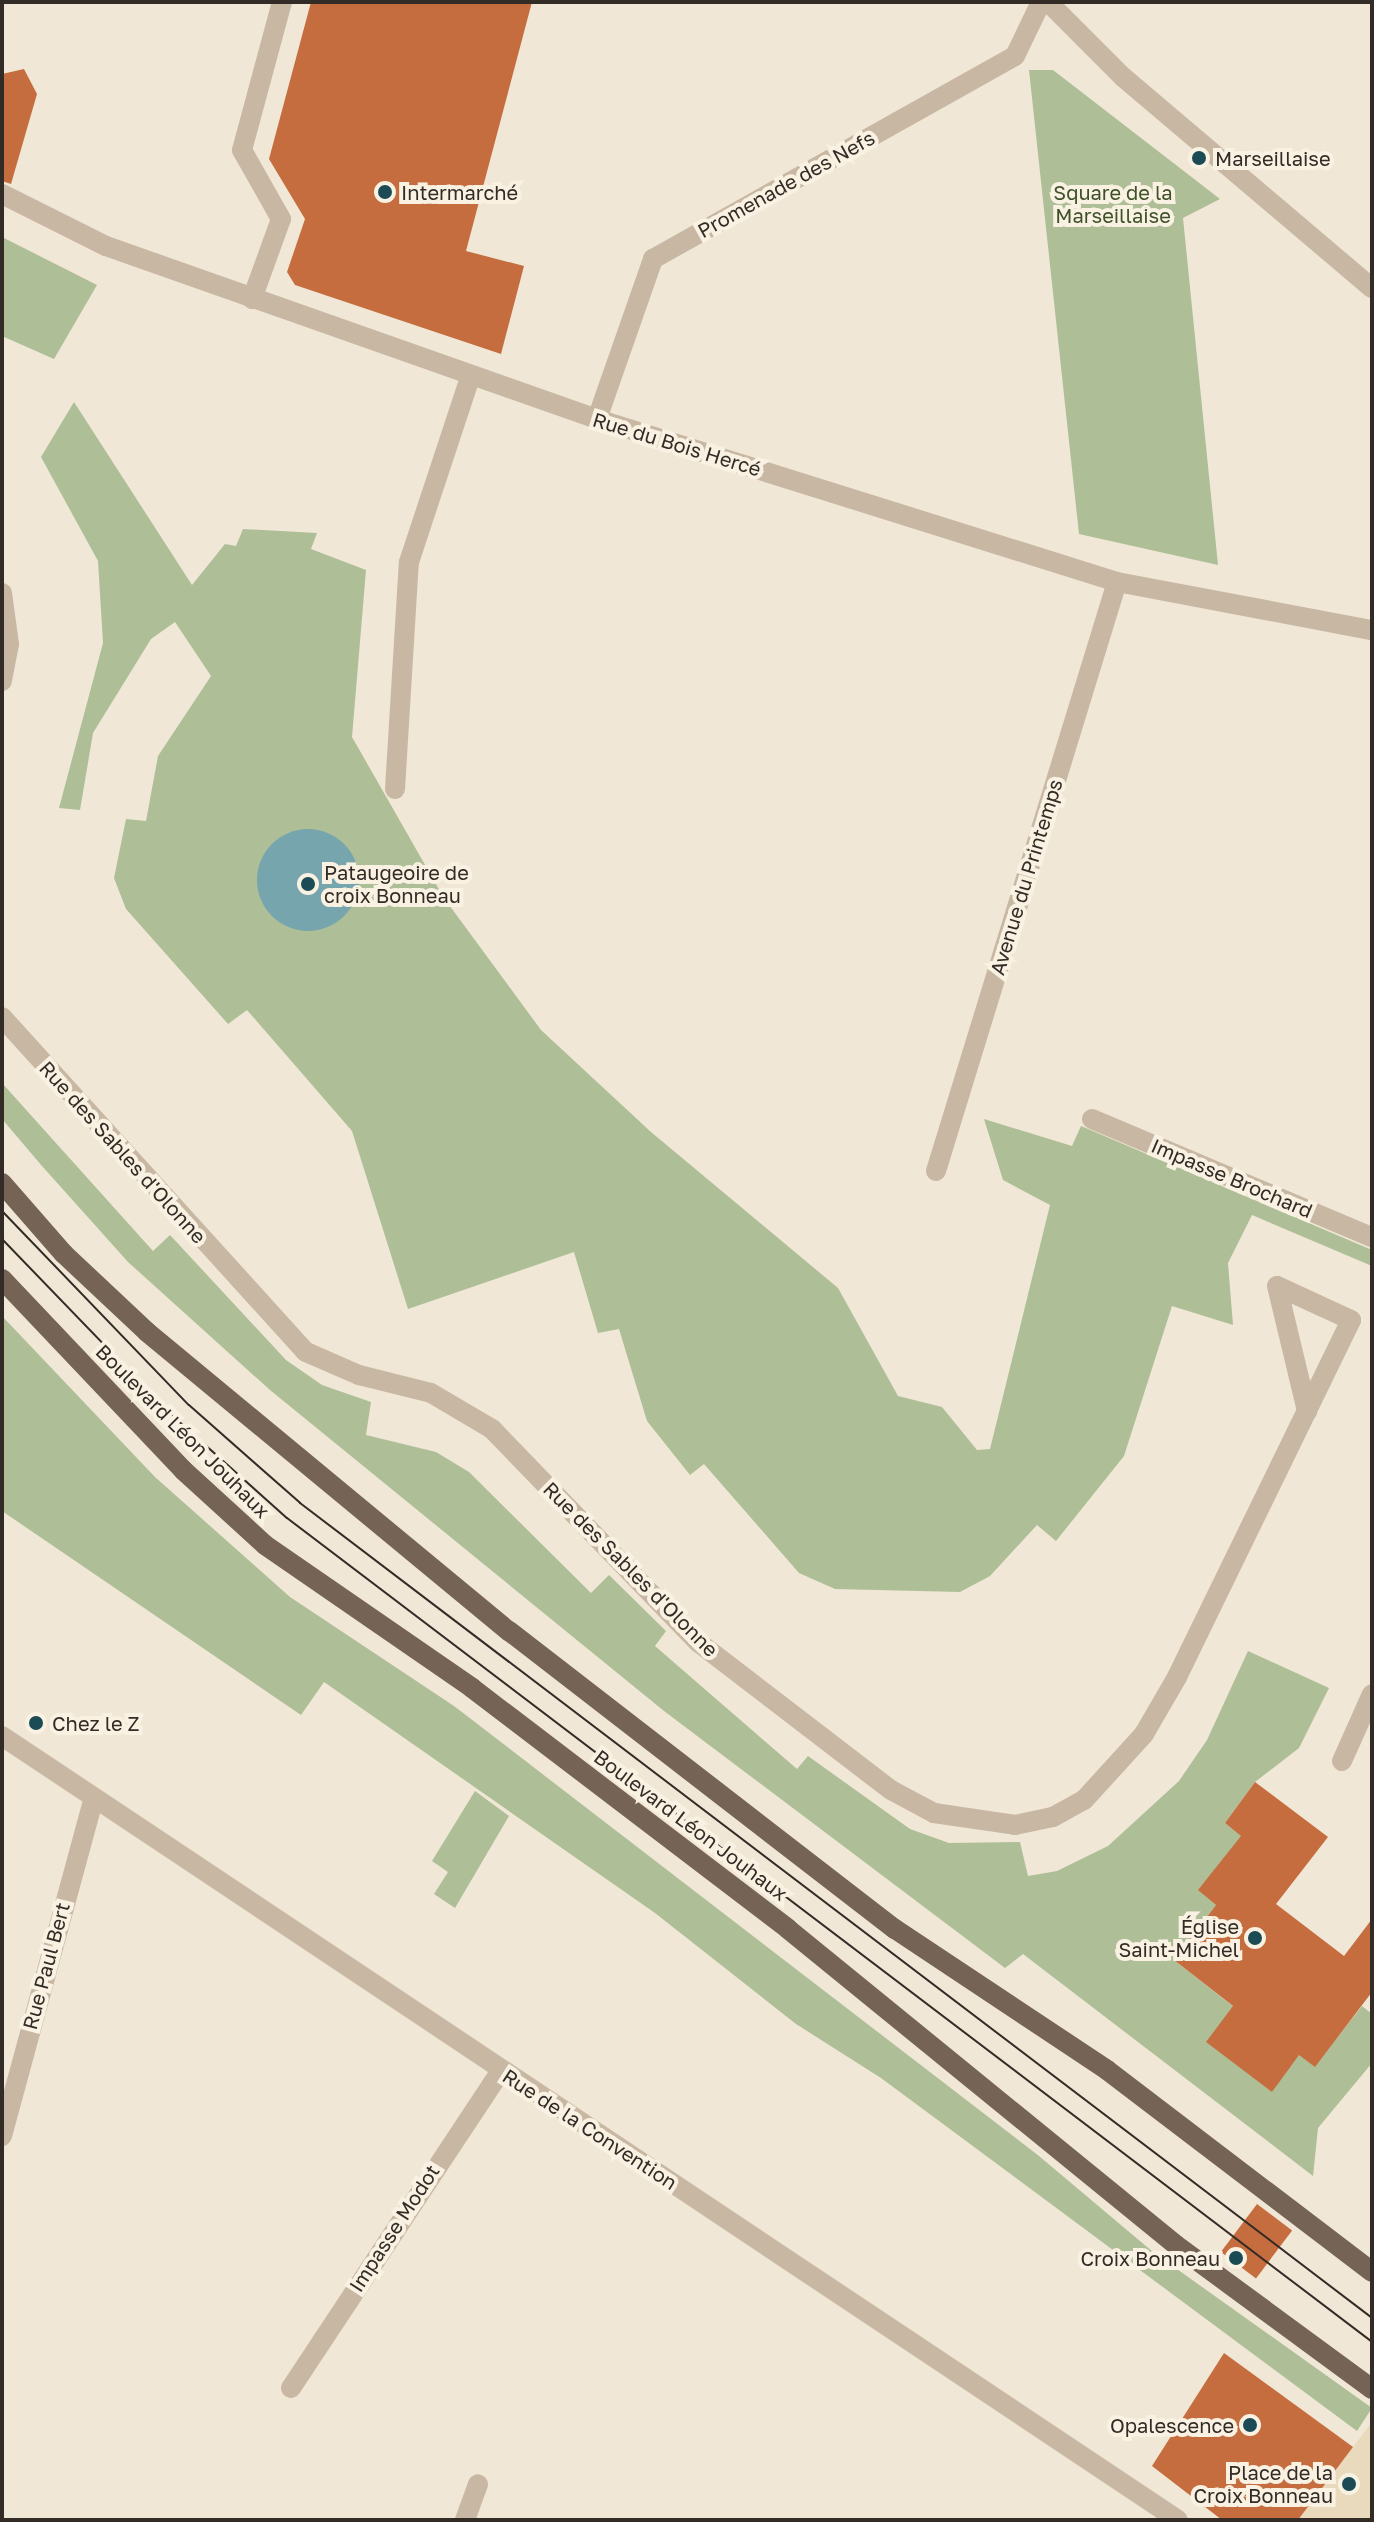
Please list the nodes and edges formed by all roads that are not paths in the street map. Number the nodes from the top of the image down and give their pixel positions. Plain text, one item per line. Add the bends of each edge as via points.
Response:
1 (282, 2) edge
2 (1041, 2) edge
3 (1048, 2) edge
4 (2, 194) edge
5 (1372, 288) edge
6 (252, 299) junction
7 (470, 378) junction
8 (597, 419) junction
9 (1117, 582) junction
10 (2, 593) edge
11 (1372, 630) edge
12 (2, 681) edge
13 (395, 789) dead end
14 (2, 1017) edge
15 (1092, 1119) dead end
16 (936, 1171) dead end
17 (2, 1183) edge
18 (1372, 1237) edge
19 (2, 1279) edge
20 (1307, 1411) junction
21 (1372, 1694) edge
22 (2, 1736) edge
23 (1342, 1761) dead end
24 (94, 1798) junction
25 (501, 2071) junction
26 (2, 2136) edge
27 (1372, 2272) edge
28 (291, 2388) dead end
29 (1372, 2389) edge
30 (478, 2484) dead end
31 (465, 2520) edge
32 (1178, 2520) edge

1 - 6 street via 242,150 281,219
2 - 8 street, Promenade des Nefs via 1015,56 653,259
3 - 5 street via 1123,77
4 - 6 street, Rue du Bois Hercé via 106,246
6 - 7 street, Rue du Bois Hercé
7 - 8 street, Rue du Bois Hercé
7 - 13 street via 409,562
8 - 9 street, Rue du Bois Hercé
9 - 11 street, Rue du Bois Hercé
9 - 16 street, Avenue du Printemps
10 - 12 street via 9,644
14 - 20 street, Rue des Sables d'Olonne via 306,1352 359,1375 431,1393 492,1429 698,1642 891,1790 934,1813 1015,1825 1053,1817 1084,1800 1115,1770 1177,1677
15 - 18 street, Impasse Brochard
17 - 27 main road, Boulevard Léon Jouhaux via 64,1254 147,1332 509,1631 895,1929 1107,2070
19 - 29 main road, Boulevard Léon Jouhaux via 143,1429 265,1545 472,1688 831,1963 1187,2254
20 - 20 street, Rue des Sables d'Olonne via 1351,1320 1277,1286 1293,1356
21 - 23 street
22 - 24 street, Rue de la Convention
24 - 25 street, Rue de la Convention
24 - 26 street, Rue Paul Bert
25 - 28 street, Impasse Modot
25 - 32 street, Rue de la Convention
30 - 31 street

